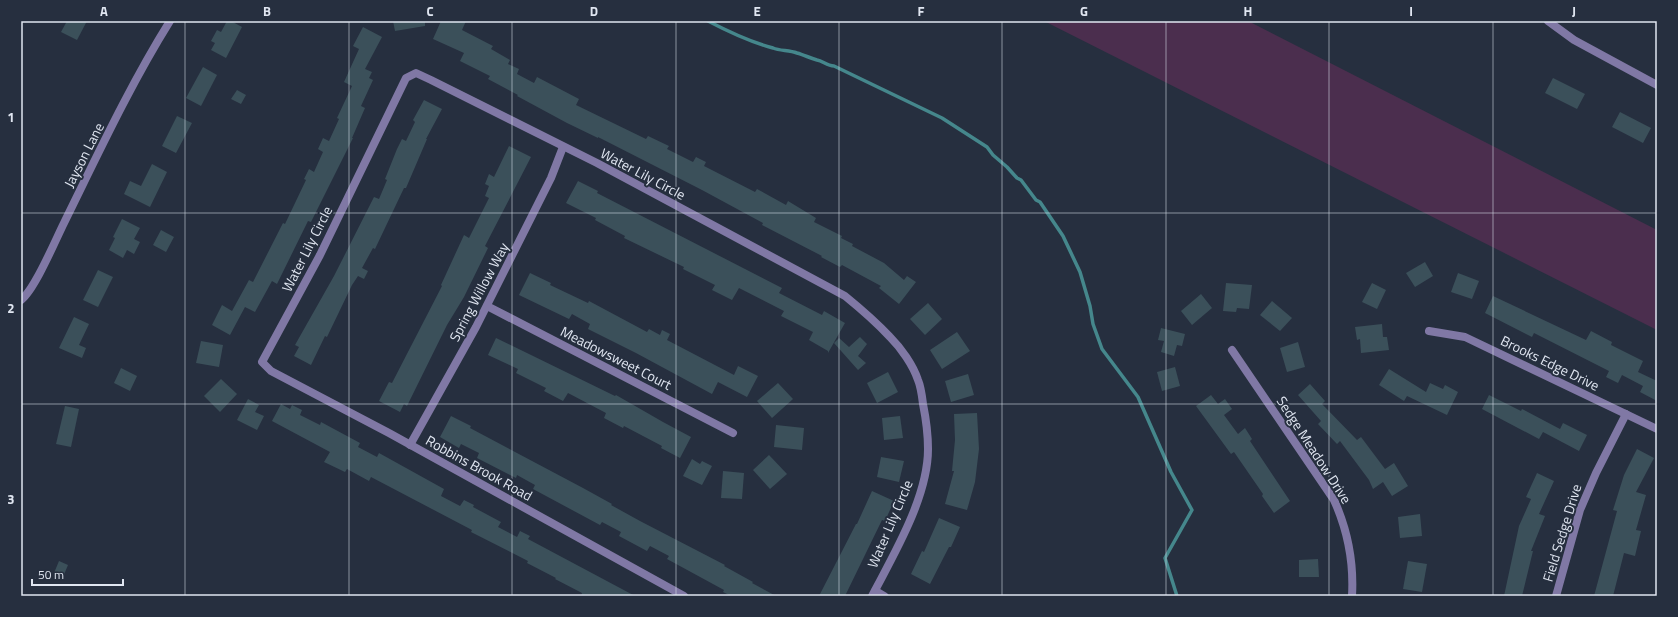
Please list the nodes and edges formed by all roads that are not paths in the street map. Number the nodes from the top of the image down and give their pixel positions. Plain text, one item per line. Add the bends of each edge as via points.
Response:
1 (170, 21) edge
2 (1548, 21) edge
3 (1657, 85) edge
4 (563, 147) junction
5 (21, 300) edge
6 (487, 306) junction
7 (1429, 331) dead end
8 (1232, 350) dead end
9 (262, 362) joint
10 (1626, 414) junction
11 (1657, 430) edge
12 (733, 433) dead end
13 (410, 444) junction
14 (874, 593) edge
15 (684, 596) edge
16 (885, 596) edge
17 (1352, 596) edge
18 (1556, 596) edge

1 - 5 street, Jayson Lane via 106,139 38,276
2 - 3 street via 1574,40
4 - 6 street, Spring Willow Way via 551,178
4 - 9 street, Water Lily Circle via 416,73 406,78 320,255
4 - 14 street, Water Lily Circle via 845,296 891,338 907,359 918,380 926,419 928,450 925,473 918,501
6 - 12 street, Meadowsweet Court
6 - 13 street, Spring Willow Way
7 - 10 street, Brooks Edge Drive via 1465,337
8 - 17 street, Sedge Meadow Drive via 1334,500 1348,536 1352,557
9 - 13 street, Robbins Brook Road via 271,371
10 - 11 street, Brooks Edge Drive
10 - 18 street, Field Sedge Drive via 1580,510
13 - 15 street, Robbins Brook Road
14 - 16 lane

